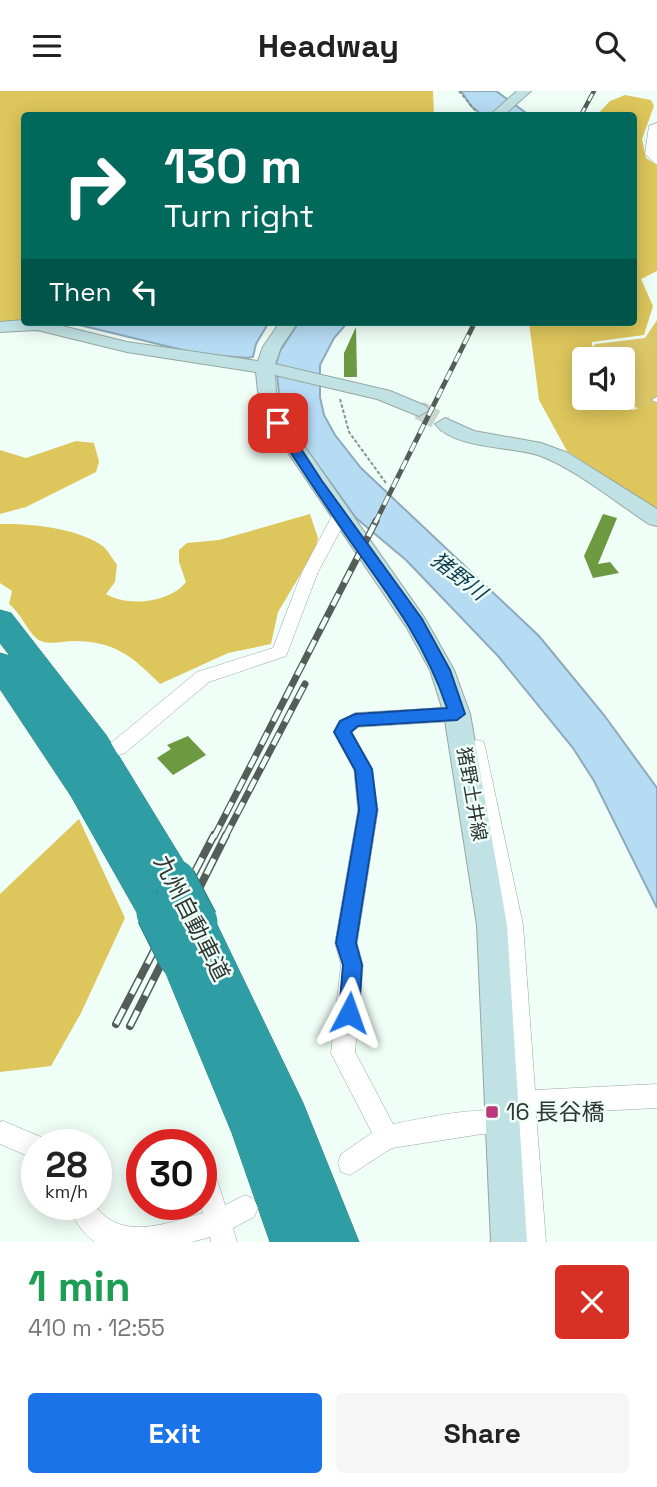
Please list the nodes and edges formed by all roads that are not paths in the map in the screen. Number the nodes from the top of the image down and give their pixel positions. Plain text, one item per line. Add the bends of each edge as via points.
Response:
1 (525, 91) edge
2 (499, 112) edge
3 (657, 126) edge
4 (657, 162) edge
5 (21, 325) edge
6 (45, 326) edge
7 (286, 326) edge
8 (0, 327) edge
9 (272, 369) junction
10 (419, 410) tunnel mouth
11 (445, 424) tunnel mouth
12 (340, 516) junction
13 (657, 519) edge
14 (0, 621) edge
15 (0, 665) edge
16 (457, 714) junction
17 (477, 747) dead end
18 (118, 748) dead end
19 (166, 897) junction
20 (188, 940) junction
21 (657, 1096) edge
22 (502, 1113) junction
23 (3, 1133) dead end
24 (387, 1137) junction
25 (21, 1141) edge
26 (350, 1163) dead end
27 (245, 1208) dead end
28 (90, 1220) edge
29 (221, 1232) edge
30 (120, 1242) edge
31 (293, 1242) edge
32 (335, 1242) edge
33 (509, 1242) edge
34 (533, 1242) edge

1 - 2 main road
3 - 4 street via 650,151
5 - 8 main road
6 - 9 main road via 140,349
7 - 9 main road via 272,347
9 - 10 main road via 383,395
9 - 12 main road, 猪野土井線 via 267,393 278,423
11 - 13 main road via 469,436 561,457
12 - 16 main road, 猪野土井線 via 416,623 442,670
12 - 18 street via 310,572 280,652 203,677
14 - 19 highway, 九州自動車道 via 94,744
15 - 19 highway, 九州自動車道 via 118,839
16 - 22 main road, 猪野土井線 via 492,925
16 - 24 street via 355,720 343,732 363,769 368,810 346,943 352,965 343,1053
17 - 34 street via 512,925
19 - 20 highway, 九州自動車道, bridge
20 - 31 highway, 九州自動車道
20 - 32 highway, 九州自動車道 via 288,1118
21 - 22 street
22 - 24 street via 482,1122
22 - 33 main road, 猪野土井線
23 - 25 street
24 - 26 street
27 - 29 street
28 - 30 street via 98,1231
29 - 30 street

